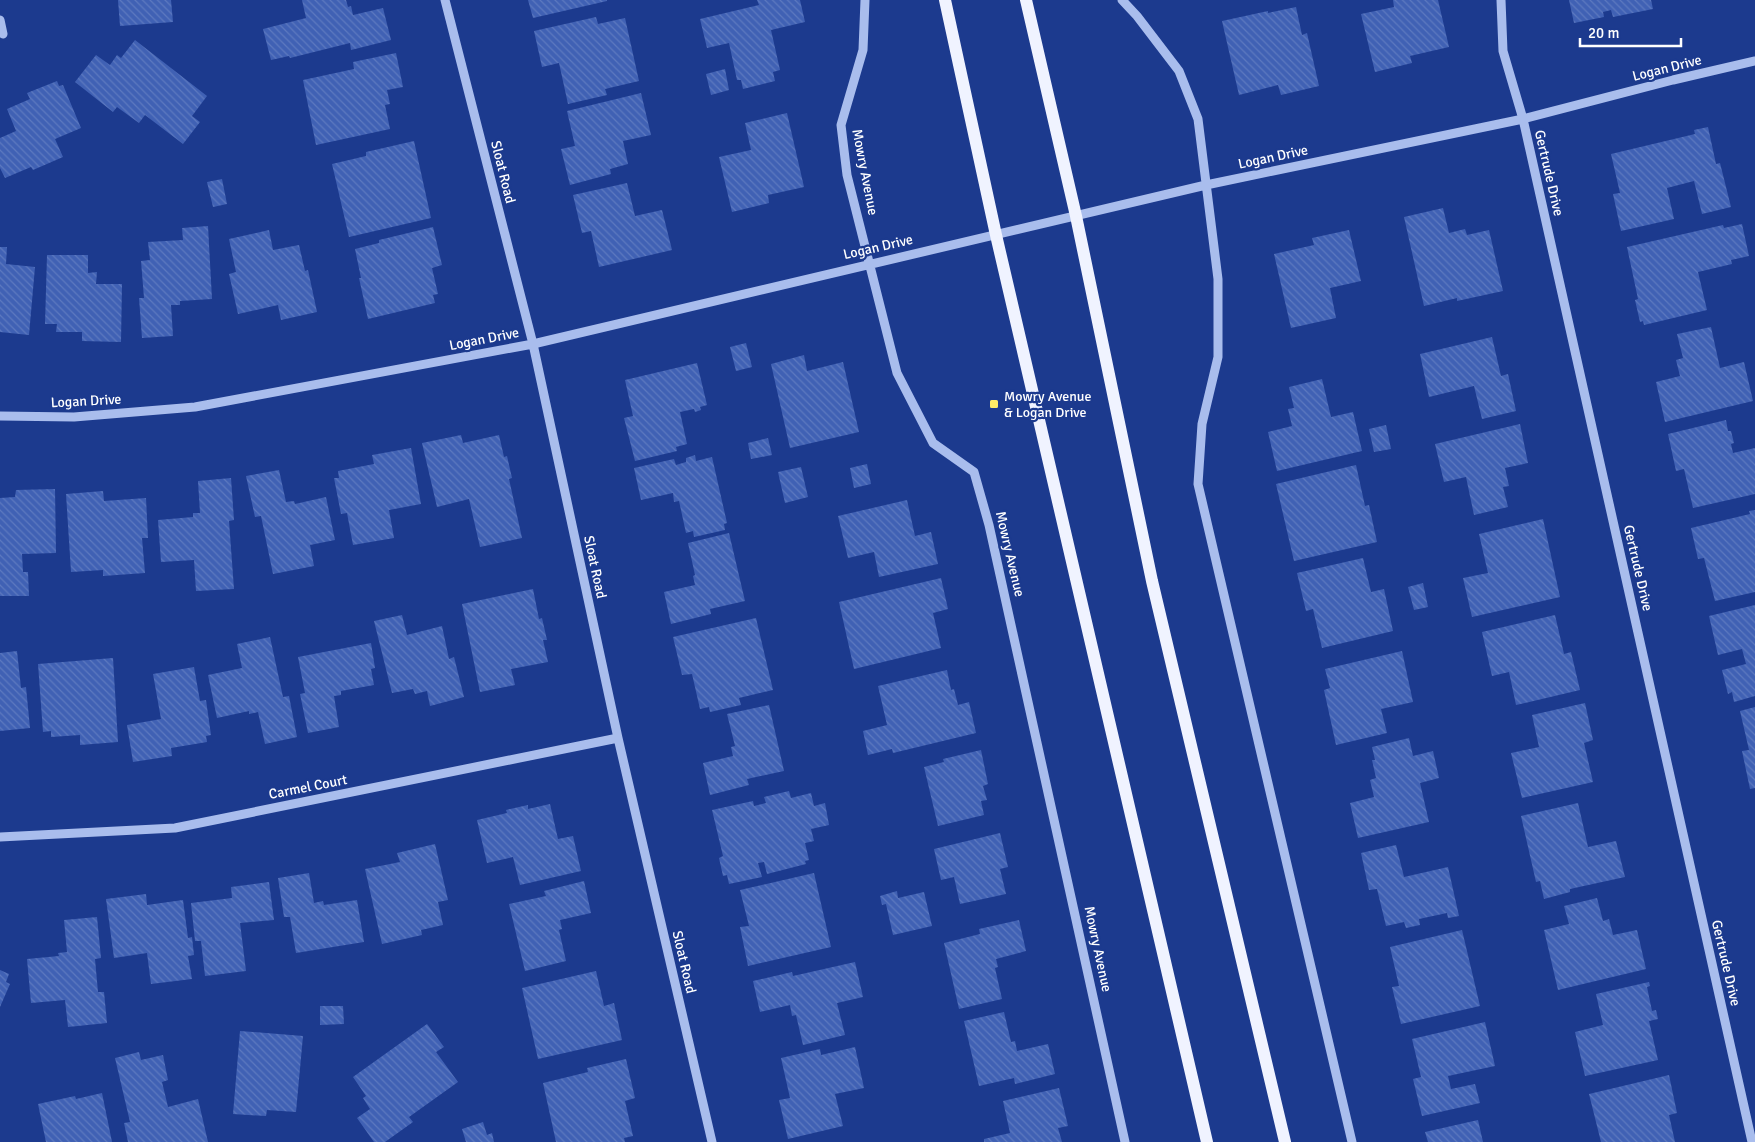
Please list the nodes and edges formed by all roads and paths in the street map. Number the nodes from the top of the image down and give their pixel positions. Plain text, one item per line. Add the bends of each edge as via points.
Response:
1 (445, 0) edge
2 (865, 0) edge
3 (945, 0) edge
4 (1026, 0) edge
5 (1122, 0) edge
6 (1501, 0) edge
7 (0, 20) edge
8 (3, 34) dead end
9 (1755, 61) edge
10 (1523, 119) junction
11 (1206, 185) junction
12 (1076, 216) junction
13 (996, 235) junction
14 (869, 263) junction
15 (533, 344) junction
16 (0, 416) edge
17 (618, 738) junction
18 (0, 837) edge
19 (712, 1142) edge
20 (1125, 1142) edge
21 (1207, 1142) edge
22 (1285, 1142) edge
23 (1352, 1142) edge
24 (1752, 1142) edge

1 - 15 street, Sloat Road
2 - 14 street, Mowry Avenue via 863,50 840,126 847,175
3 - 13 main road
4 - 12 main road
5 - 11 street via 1179,71 1198,119
6 - 10 street, Gertrude Drive via 1503,51
7 - 8 street
9 - 10 street, Logan Drive
10 - 11 street, Logan Drive
10 - 24 street, Gertrude Drive
11 - 12 street, Logan Drive
11 - 23 street via 1218,278 1218,357 1202,424 1198,484
12 - 13 street, Logan Drive
12 - 22 main road via 1152,581
13 - 14 street, Logan Drive
13 - 21 main road
14 - 15 street, Logan Drive
14 - 20 street, Mowry Avenue via 897,373 934,442 974,472 987,516
15 - 16 street, Logan Drive via 195,408 74,417
15 - 17 street, Sloat Road
17 - 18 street, Carmel Court via 175,828
17 - 19 street, Sloat Road

